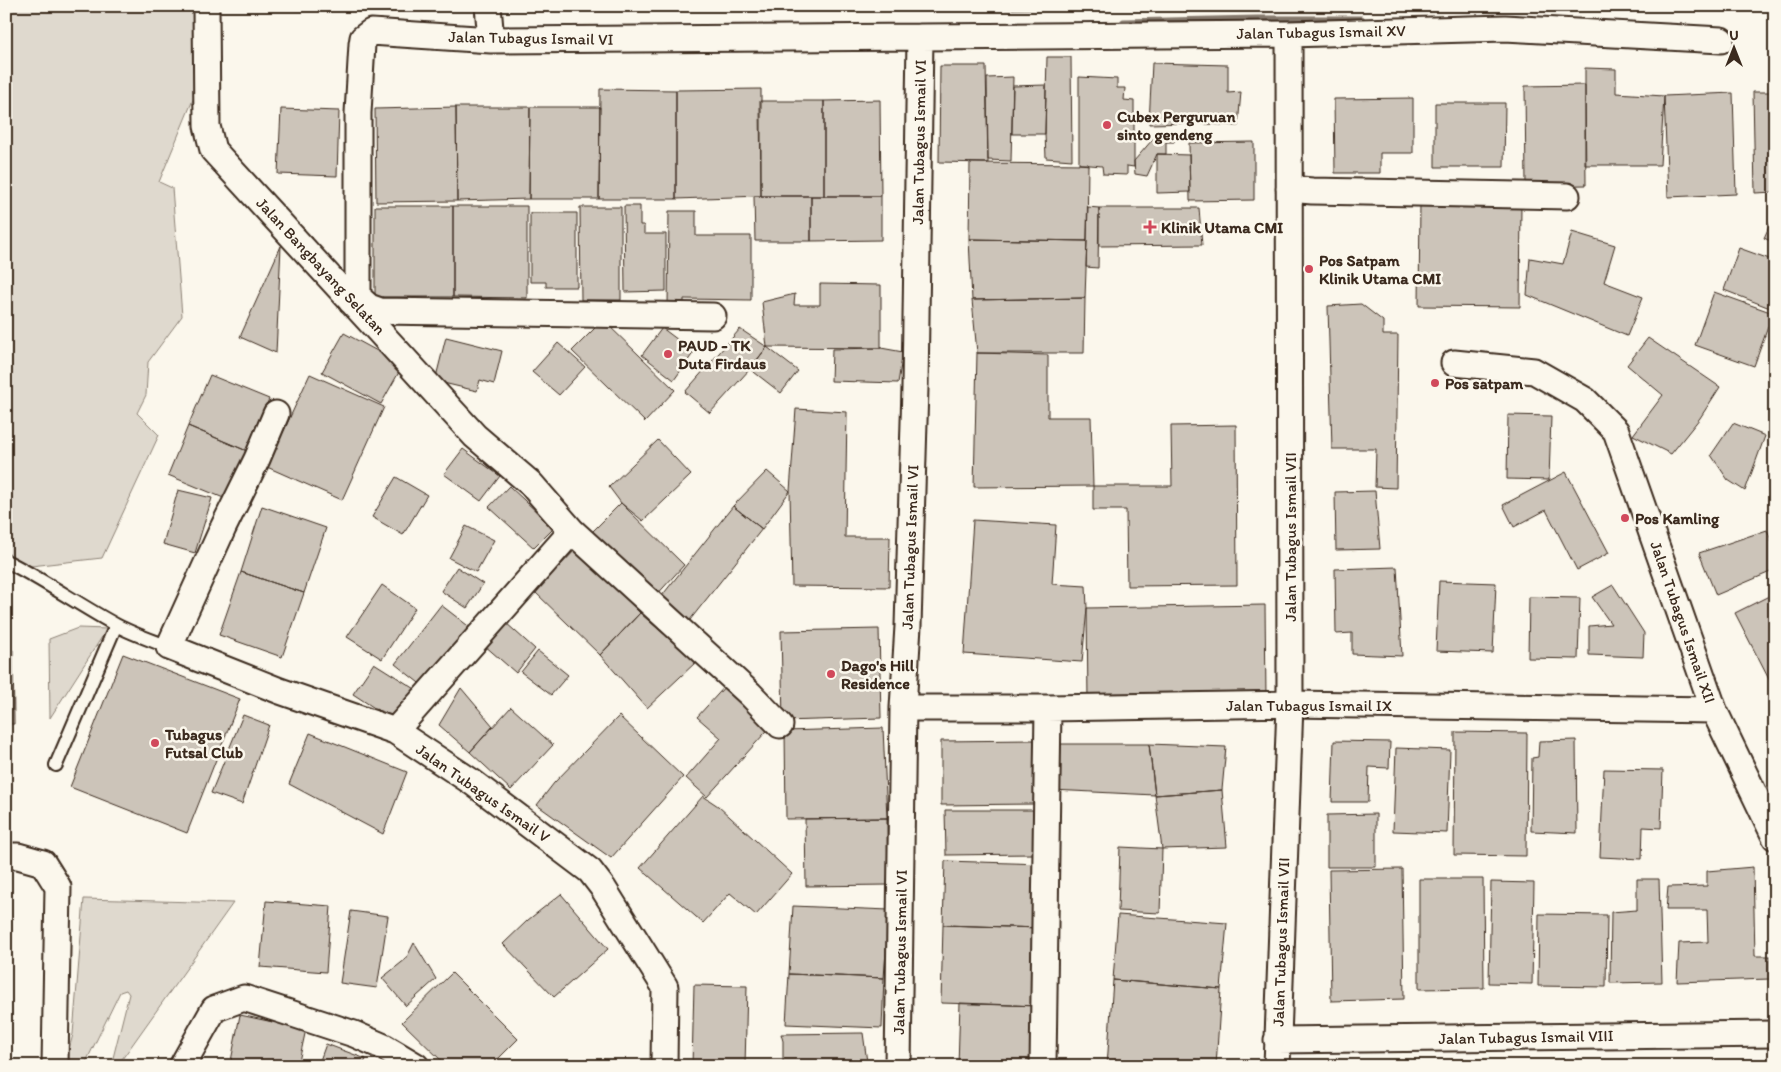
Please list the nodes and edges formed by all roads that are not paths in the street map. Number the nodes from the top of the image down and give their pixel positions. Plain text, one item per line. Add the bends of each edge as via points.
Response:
1 (206, 6) edge
2 (488, 6) edge
3 (1289, 34) junction
4 (920, 37) junction
5 (491, 40) junction
6 (1721, 40) dead end
7 (1289, 189) junction
8 (1567, 196) dead end
9 (355, 299) junction
10 (713, 316) dead end
11 (1454, 363) dead end
12 (276, 414) dead end
13 (572, 531) junction
14 (6, 562) edge
15 (116, 625) junction
16 (169, 647) junction
17 (1290, 704) junction
18 (904, 708) junction
19 (1048, 708) junction
20 (1714, 710) junction
21 (780, 724) dead end
22 (396, 731) junction
23 (56, 765) dead end
24 (1775, 837) edge
25 (6, 856) edge
26 (1775, 1034) edge
27 (1277, 1040) junction
28 (380, 1056) edge
29 (55, 1066) edge
30 (182, 1066) edge
31 (416, 1066) edge
32 (664, 1066) edge
33 (898, 1066) edge
34 (1043, 1066) edge
35 (1277, 1066) edge

1 - 9 street, Jalan Bangbayang Selatan via 206,112 214,150
2 - 5 street
3 - 4 street, Jalan Tubagus Ismail XV
3 - 6 street, Jalan Tubagus Ismail XV via 1505,28
3 - 7 street, Jalan Tubagus Ismail VII
4 - 5 street, Jalan Tubagus Ismail VI
4 - 18 street, Jalan Tubagus Ismail VI via 915,388
5 - 9 street, Jalan Tubagus Ismail VI via 371,32 363,38 358,113
7 - 8 street
7 - 17 street, Jalan Tubagus Ismail VII
9 - 10 street via 380,311
9 - 13 street, Jalan Bangbayang Selatan via 475,436 531,484
11 - 20 street, Jalan Tubagus Ismail XII via 1534,371 1585,400 1616,431
12 - 16 street
13 - 21 street, Jalan Bangbayang Selatan
13 - 22 street
14 - 15 lane
15 - 16 lane
15 - 23 lane
16 - 22 street, Jalan Tubagus Ismail V via 280,691
17 - 19 street, Jalan Tubagus Ismail IX
17 - 20 street, Jalan Tubagus Ismail IX
17 - 27 street, Jalan Tubagus Ismail VII
18 - 19 street, Jalan Tubagus Ismail IX
18 - 33 street, Jalan Tubagus Ismail VI
19 - 34 street
20 - 24 street, Jalan Tubagus Ismail XII
22 - 32 street, Jalan Tubagus Ismail V via 472,782 590,871 665,987
25 - 29 street via 43,863 58,887
26 - 27 street, Jalan Tubagus Ismail VIII
27 - 35 street, Jalan Tubagus Ismail VII
28 - 30 street via 316,1020 244,998 214,1009
28 - 31 street

